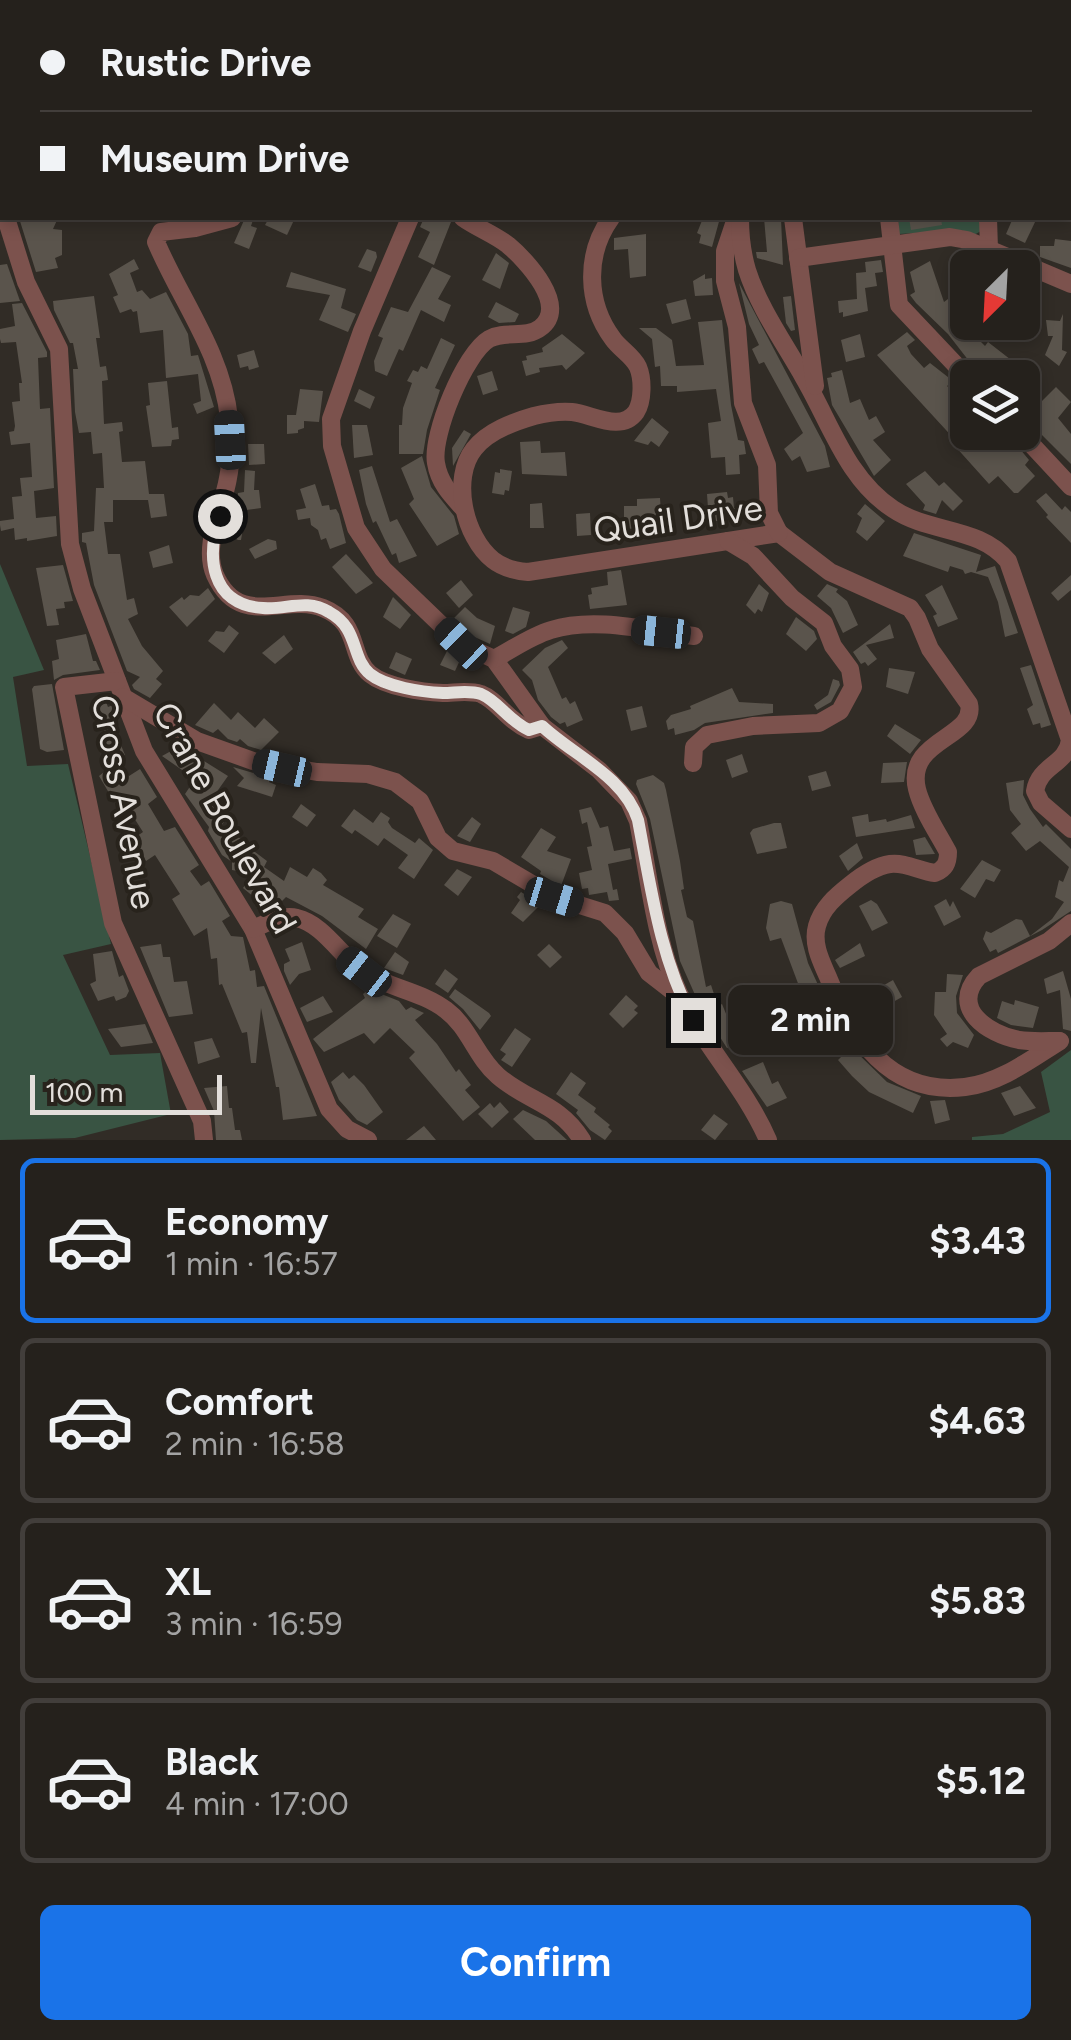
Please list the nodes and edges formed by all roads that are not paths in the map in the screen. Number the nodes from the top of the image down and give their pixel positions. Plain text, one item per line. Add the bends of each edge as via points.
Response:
1 (7, 220) edge
2 (225, 220) edge
3 (409, 220) edge
4 (466, 220) edge
5 (610, 220) edge
6 (737, 220) edge
7 (738, 220) edge
8 (794, 220) edge
9 (890, 220) edge
10 (988, 220) edge
11 (892, 246) junction
12 (989, 249) junction
13 (798, 258) junction
14 (1071, 284) edge
15 (951, 360) edge
16 (820, 405) junction
17 (1037, 450) edge
18 (1071, 486) edge
19 (469, 518) junction
20 (779, 533) junction
21 (728, 541) junction
22 (694, 636) dead end
23 (494, 659) junction
24 (120, 689) junction
25 (542, 726) junction
26 (693, 763) dead end
27 (1071, 829) edge
28 (1071, 923) edge
29 (253, 929) junction
30 (680, 997) junction
31 (1066, 1040) edge
32 (337, 1120) junction
33 (204, 1140) edge
34 (342, 1140) edge
35 (368, 1140) edge
36 (582, 1140) edge
37 (768, 1140) edge

1 - 24 street, Crane Boulevard via 26,282 59,348 72,556
2 - 25 street via 161,232 156,242 218,367 227,403 229,472 210,549 217,579 250,606 305,604 336,616 373,676 429,692 478,693 516,725
3 - 23 street via 332,419 332,446 356,528 374,558 461,644
4 - 19 street via 525,262 550,306 540,328 499,334 477,348 438,431 440,478
5 - 19 street, Quail Drive via 593,258 593,296 606,328 640,370 636,412 620,422 553,412 493,432 466,464 462,492
6 - 20 street via 724,251 725,281 737,327 743,402 767,465 769,514
7 - 16 street via 754,288
8 - 13 street
9 - 11 street
10 - 12 street
11 - 12 street via 950,237
11 - 13 street
11 - 15 street via 900,306
12 - 14 street
13 - 16 street
16 - 27 street via 839,448 887,505 925,526 989,542 1008,561 1070,740 1066,756 1040,775 1035,790
17 - 18 street
19 - 21 street, Quail Drive via 494,561 528,572
20 - 21 street, Quail Drive
20 - 31 street, Quail Drive via 830,572 910,608 970,704 964,724 931,747 917,767 917,789 948,852 946,866 934,872 879,866 843,890 820,917 815,942 844,1018 894,1071 947,1088 998,1078
21 - 26 street via 754,556 824,623 853,686 840,712 819,723 707,735 694,747
22 - 23 street via 566,626
23 - 25 street
24 - 29 street, Crane Boulevard via 144,751
24 - 30 street via 197,740 253,761 395,782 420,802 438,838 453,851 605,913 649,973
24 - 33 street, Cross Avenue via 64,687 112,923 202,1121
25 - 30 street via 600,770 635,811
28 - 31 street via 979,976 968,991 974,1016 997,1033
29 - 32 street, Crane Boulevard
29 - 36 street via 300,918 364,972 442,1006 494,1073 563,1115
30 - 37 street
32 - 34 street, Crane Boulevard
32 - 35 street

